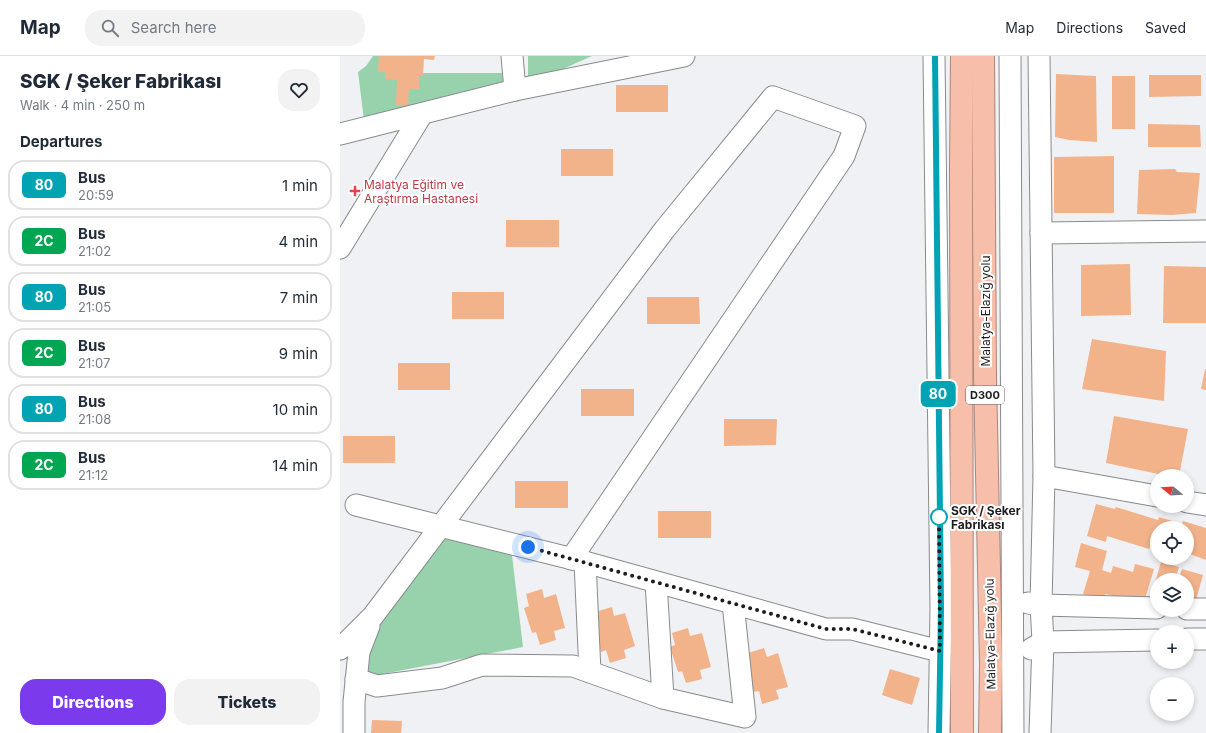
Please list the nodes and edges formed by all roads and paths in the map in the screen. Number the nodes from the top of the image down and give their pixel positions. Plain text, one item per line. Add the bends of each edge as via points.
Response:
1 (512, 56) edge
2 (684, 56) edge
3 (934, 56) edge
4 (962, 56) edge
5 (983, 56) edge
6 (1010, 56) edge
7 (1039, 56) edge
8 (515, 90) junction
9 (422, 114) junction
10 (340, 134) edge
11 (1206, 231) edge
12 (1041, 233) junction
13 (340, 248) edge
14 (1044, 476) junction
15 (1150, 495) edge
16 (1194, 503) edge
17 (356, 505) dead end
18 (1206, 505) edge
19 (441, 525) junction
20 (578, 560) junction
21 (656, 582) junction
22 (1012, 596) junction
23 (733, 603) junction
24 (1041, 605) junction
25 (1150, 608) edge
26 (1194, 609) edge
27 (1206, 609) edge
28 (373, 616) junction
29 (1194, 639) edge
30 (1206, 639) edge
31 (1150, 640) edge
32 (1043, 642) junction
33 (340, 649) edge
34 (940, 651) junction
35 (1013, 663) junction
36 (590, 672) junction
37 (356, 679) junction
38 (663, 698) junction
39 (347, 701) edge
40 (354, 733) edge
41 (939, 733) edge
42 (962, 733) edge
43 (990, 733) edge
44 (1013, 733) edge
45 (1040, 733) edge

1 - 8 street
2 - 8 street
3 - 34 street
4 - 42 highway, Malatya-Elazığ yolu / D300
5 - 43 highway, Malatya-Elazığ yolu / D300
6 - 22 street
7 - 12 street
8 - 9 street
9 - 10 street
9 - 13 street
11 - 12 street
12 - 14 street
14 - 15 street
14 - 24 street
16 - 18 street
17 - 19 street
19 - 20 street
19 - 20 street via 665,229 773,96 856,126 844,156
19 - 28 street
20 - 21 street
20 - 36 street
21 - 23 street
21 - 38 street
22 - 24 street
22 - 35 street
23 - 34 street via 826,629 852,629
23 - 38 street via 745,717
24 - 25 street
24 - 32 street
26 - 27 street
28 - 33 street
28 - 37 street via 359,652
29 - 30 street
31 - 32 street
32 - 35 street
32 - 45 street
34 - 41 street
35 - 44 street
36 - 37 street via 573,666 482,665 442,678 377,686
36 - 38 street
37 - 39 street
39 - 40 street

